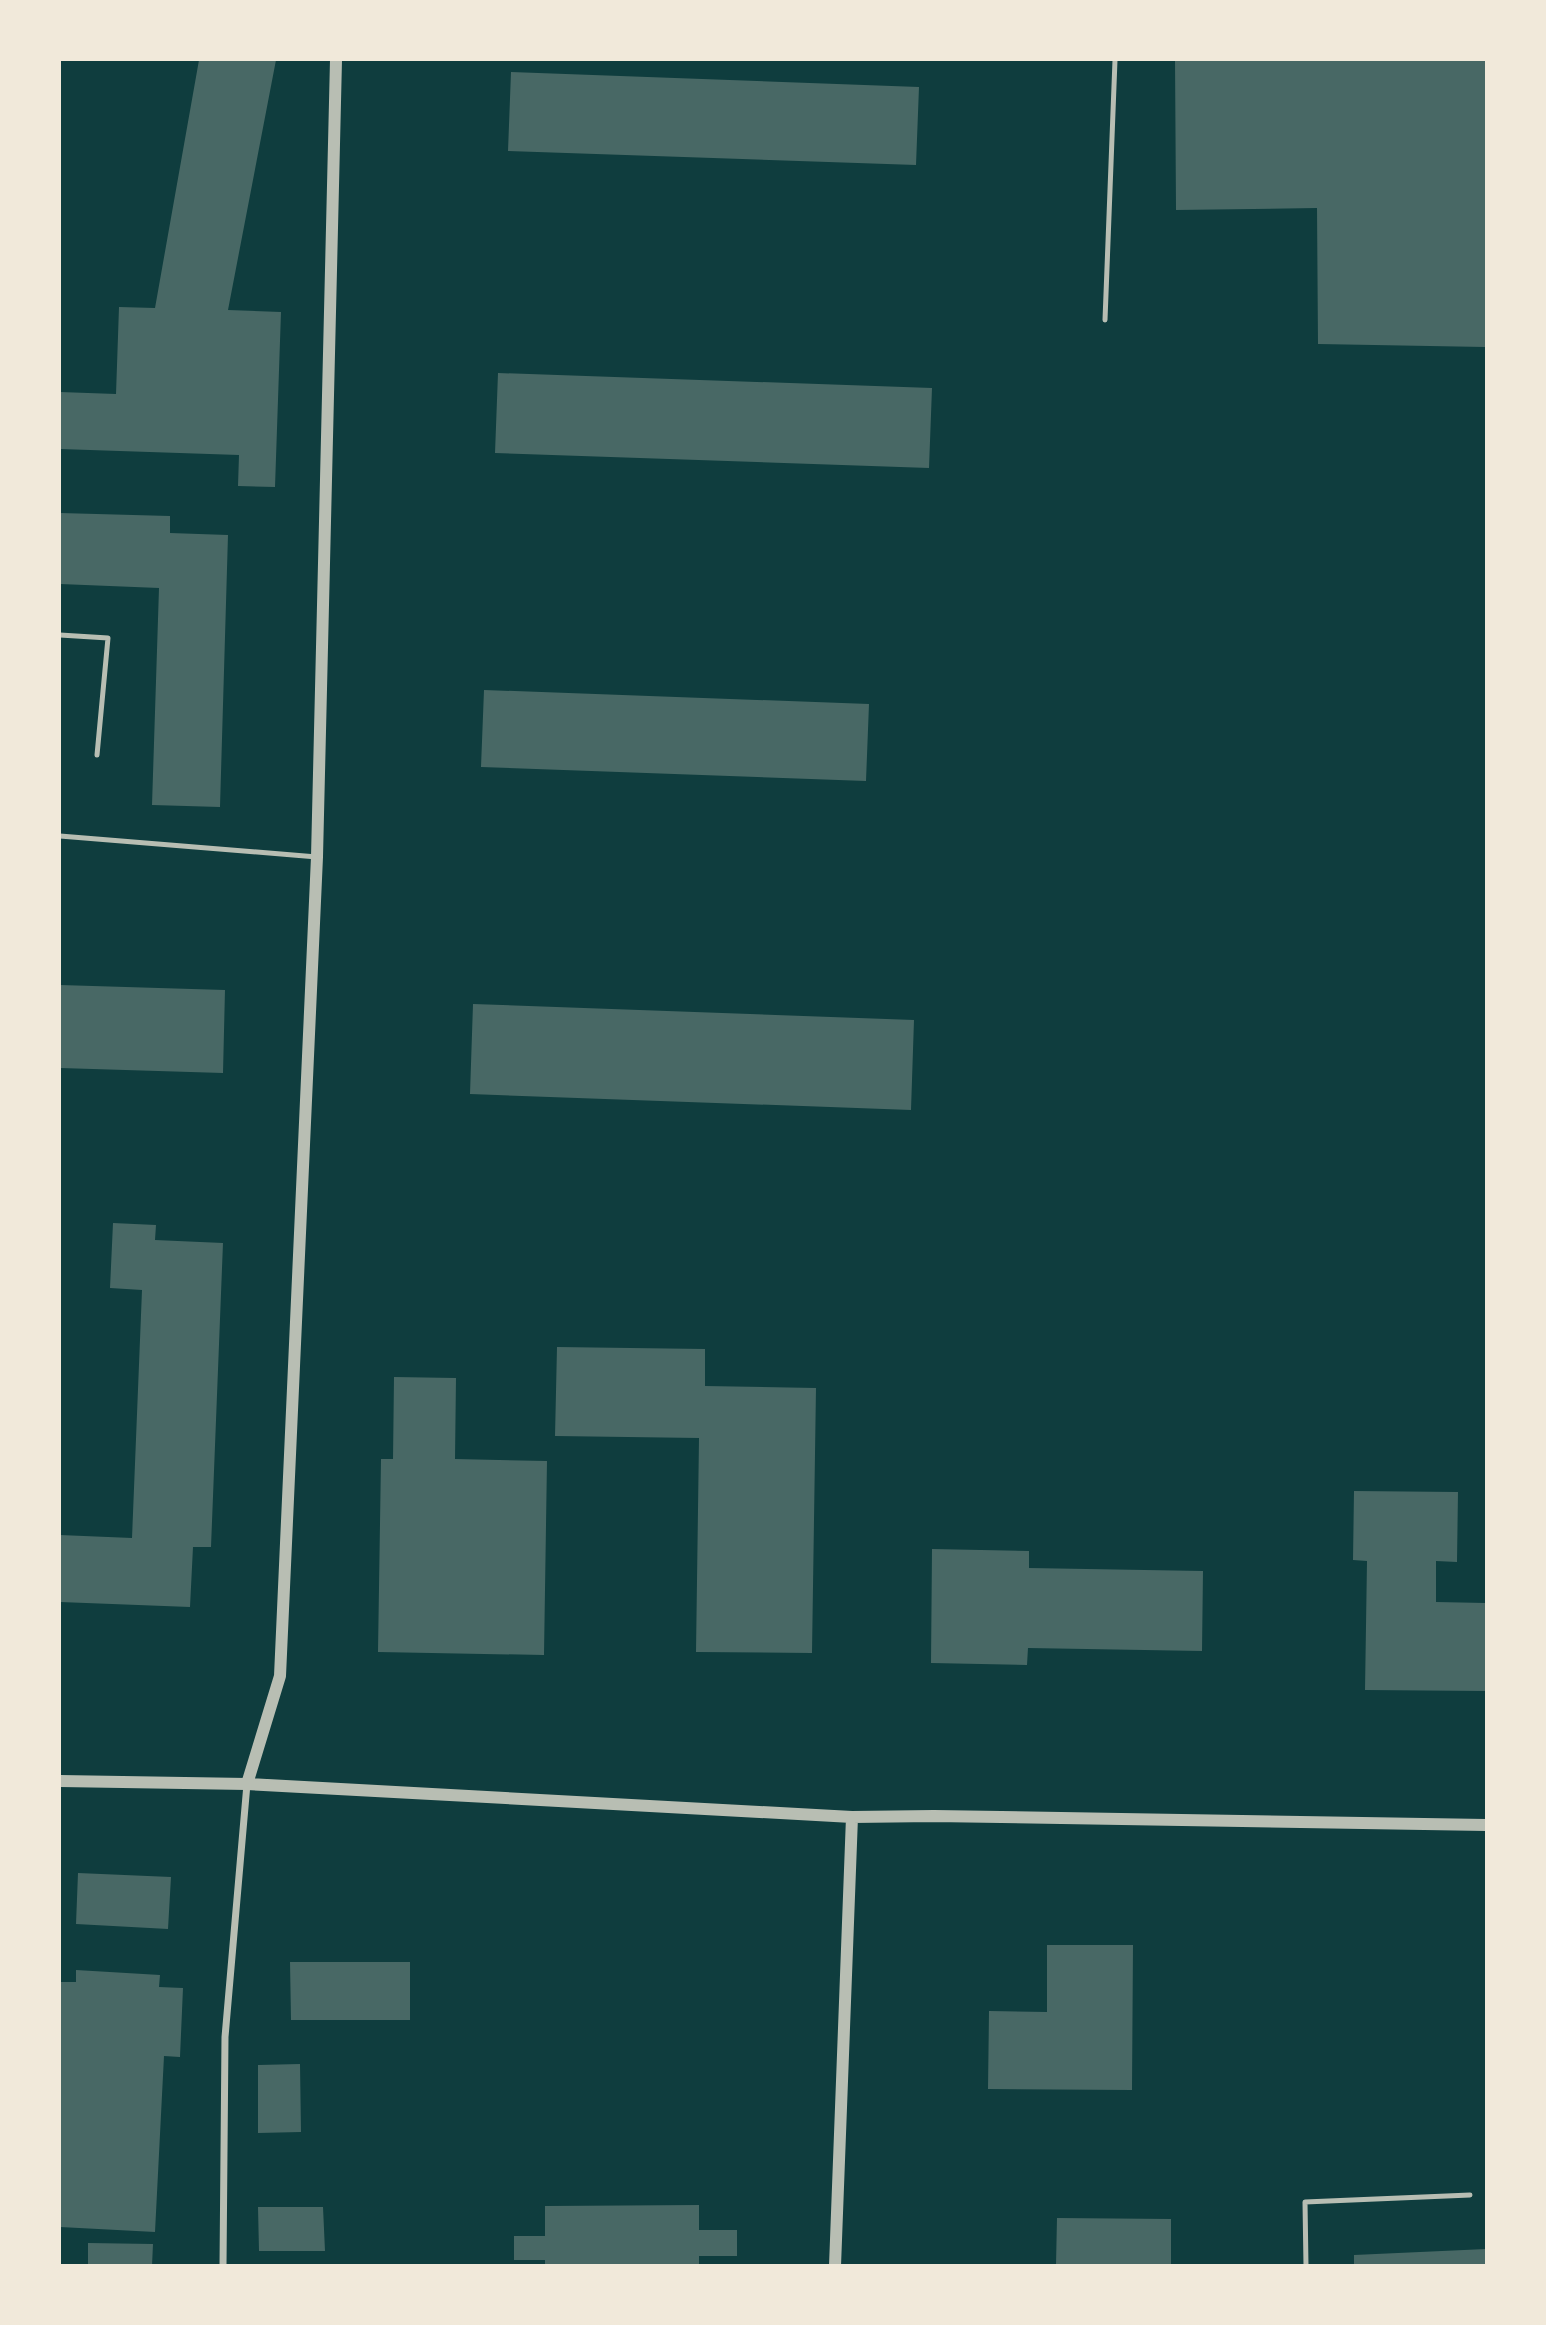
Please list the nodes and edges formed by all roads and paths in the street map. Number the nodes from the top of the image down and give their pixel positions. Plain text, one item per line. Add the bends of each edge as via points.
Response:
1 (336, 60) edge
2 (1115, 60) edge
3 (1105, 320) dead end
4 (60, 635) edge
5 (97, 755) dead end
6 (60, 836) edge
7 (317, 857) junction
8 (60, 1782) edge
9 (247, 1784) junction
10 (852, 1817) junction
11 (1486, 1825) edge
12 (1470, 2195) dead end
13 (223, 2266) edge
14 (835, 2266) edge
15 (1306, 2266) edge

1 - 7 street
2 - 3 lane
4 - 5 lane via 108,638
6 - 7 lane
7 - 9 street via 280,1676
8 - 9 street
9 - 10 street
9 - 13 street via 225,2037
10 - 11 street
10 - 14 street
12 - 15 lane via 1305,2202

